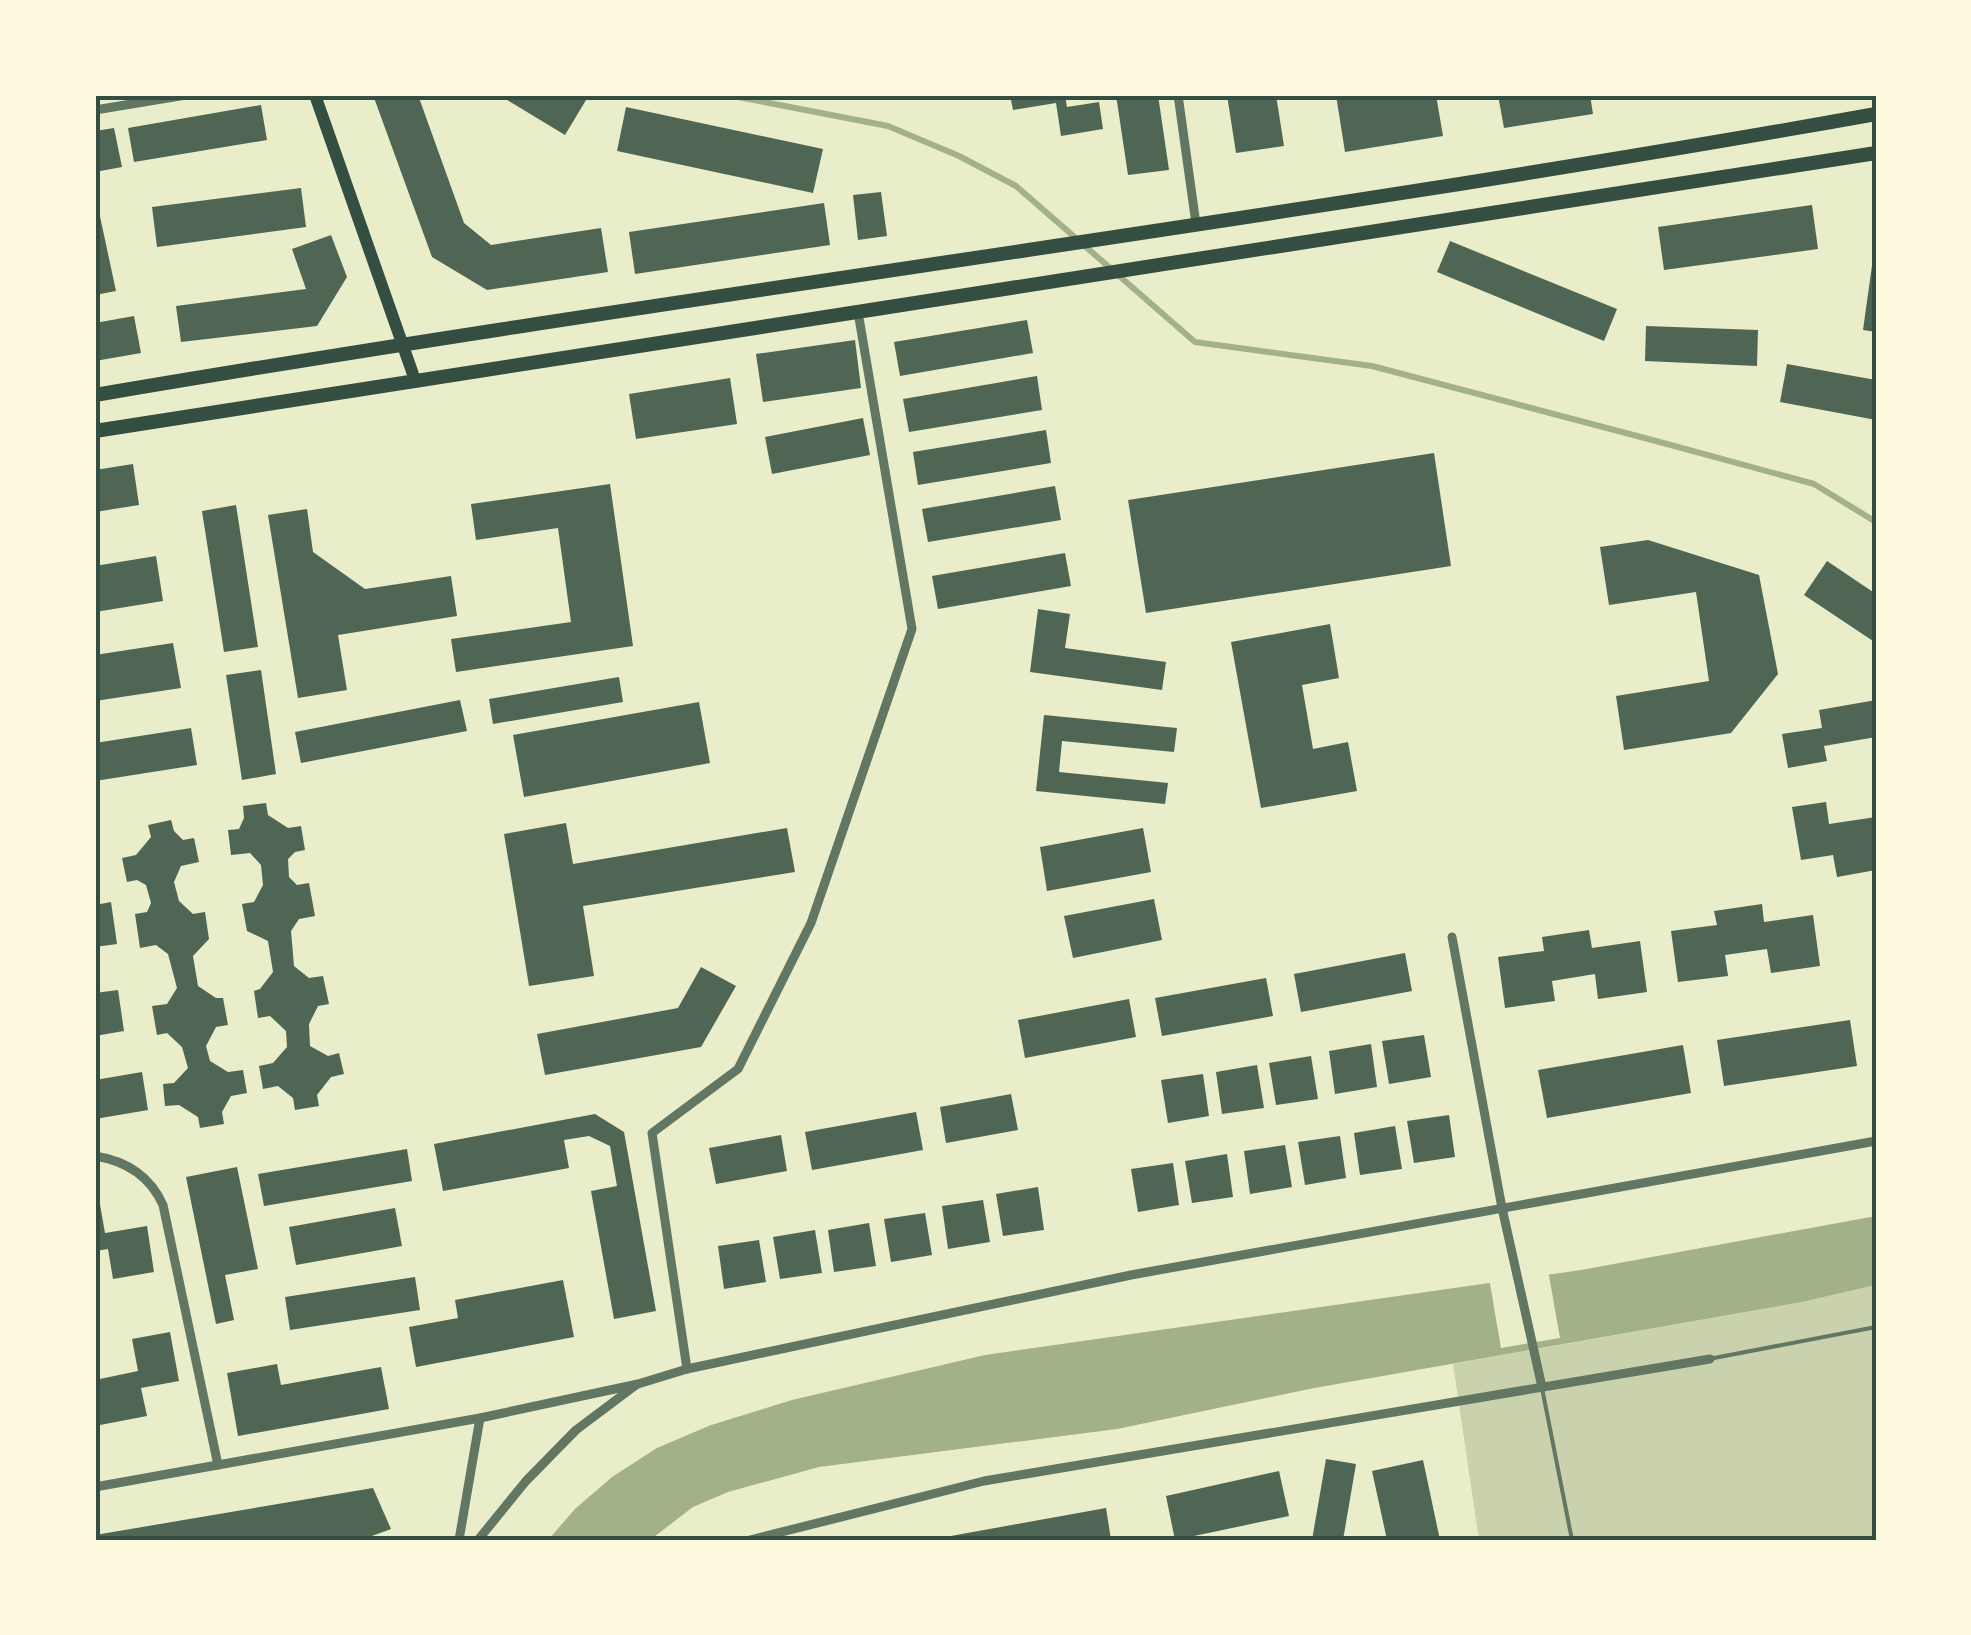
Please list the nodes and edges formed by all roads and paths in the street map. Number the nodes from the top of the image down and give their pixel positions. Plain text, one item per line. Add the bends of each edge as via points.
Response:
1 (186, 95) edge
2 (315, 95) edge
3 (1178, 95) edge
4 (95, 110) edge
5 (1876, 114) edge
6 (1876, 153) edge
7 (1196, 224) junction
8 (858, 311) junction
9 (403, 342) junction
10 (415, 380) junction
11 (95, 395) edge
12 (95, 431) edge
13 (1452, 937) dead end
14 (1876, 1141) edge
15 (95, 1156) edge
16 (1502, 1208) junction
17 (1876, 1327) edge
18 (1710, 1359) joint
19 (687, 1369) junction
20 (638, 1384) junction
21 (1542, 1387) junction
22 (480, 1418) junction
23 (218, 1466) junction
24 (95, 1487) edge
25 (459, 1540) edge
26 (478, 1540) edge
27 (750, 1540) edge
28 (1572, 1540) edge

1 - 4 street
2 - 9 main road
3 - 7 street
5 - 7 main road
6 - 8 main road
7 - 9 main road
8 - 10 main road
8 - 19 street via 912,629 811,923 738,1068 652,1133
9 - 10 main road
9 - 11 main road
10 - 12 main road
13 - 16 street
14 - 16 street
15 - 23 street via 136,1172 154,1185 164,1205
16 - 19 street via 1132,1275
16 - 21 street
17 - 18 lane
18 - 21 street
19 - 20 street
20 - 22 street
20 - 26 street via 576,1430
21 - 27 street via 984,1481
21 - 28 lane
22 - 23 street
22 - 25 street
23 - 24 street

